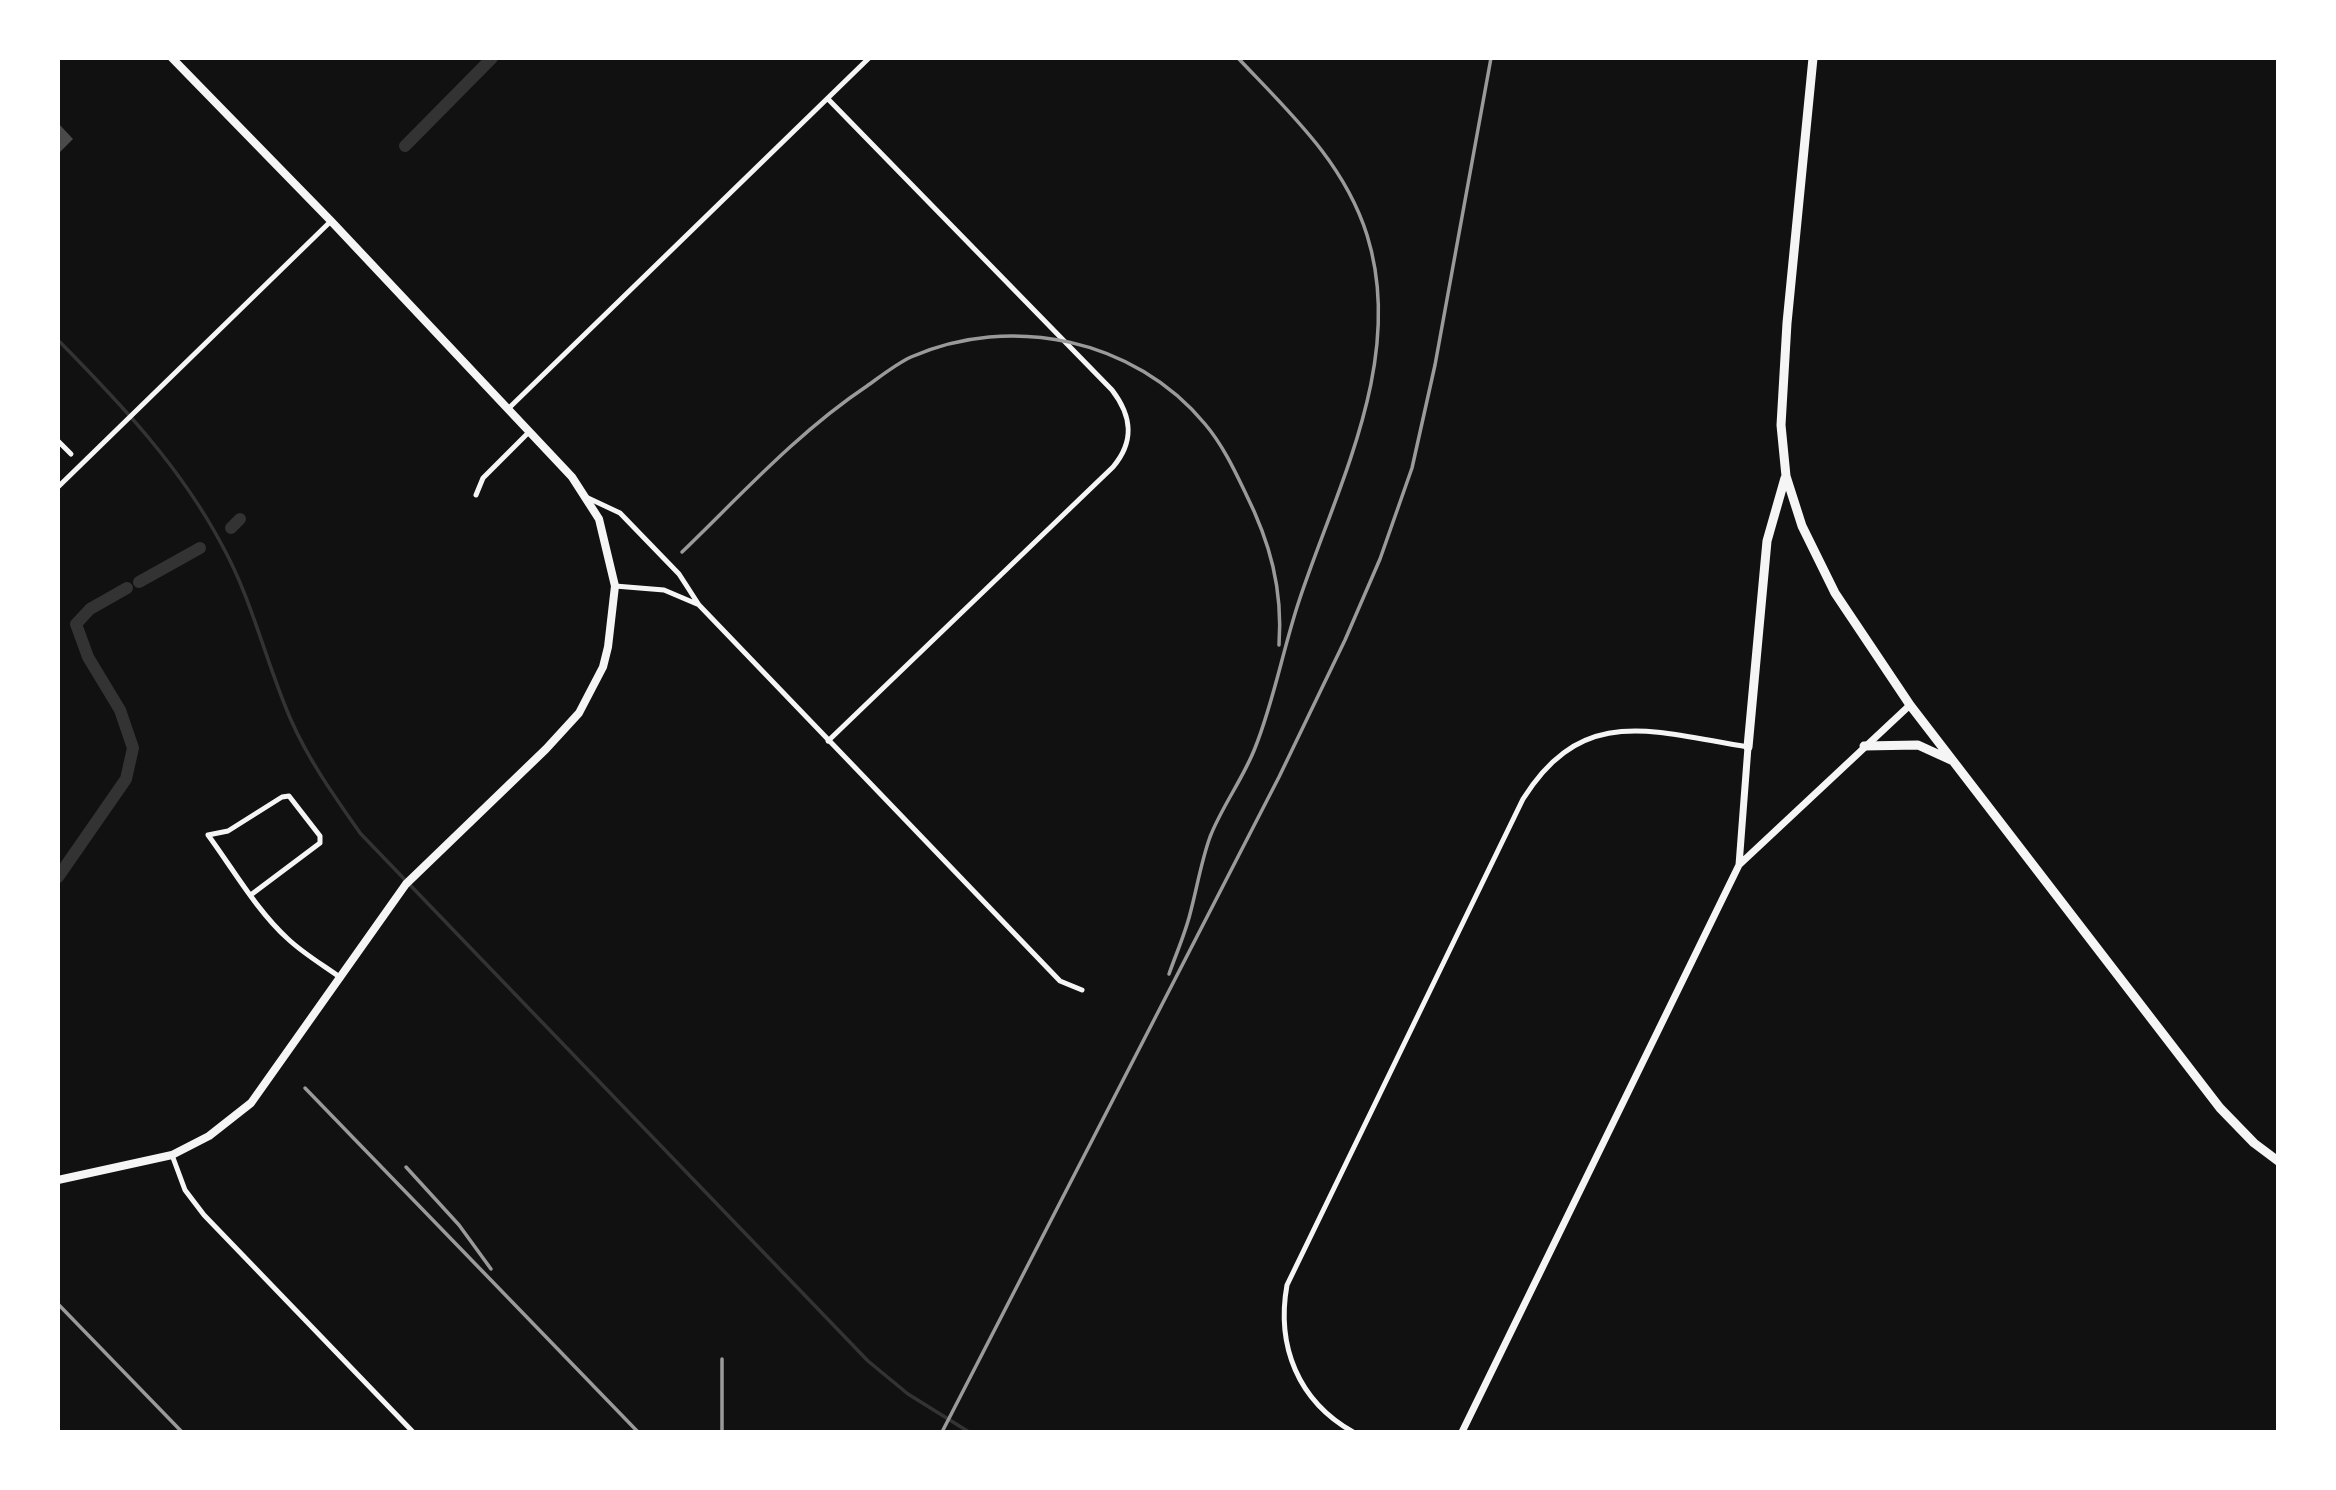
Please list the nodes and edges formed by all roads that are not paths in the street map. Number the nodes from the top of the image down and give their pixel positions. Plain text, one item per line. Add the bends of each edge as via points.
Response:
1 (172, 58) edge
2 (869, 58) edge
3 (1813, 58) edge
4 (828, 99) junction
5 (331, 221) junction
6 (509, 408) junction
7 (530, 431) junction
8 (58, 441) edge
9 (71, 454) dead end
10 (1786, 476) junction
11 (58, 487) edge
12 (476, 495) dead end
13 (588, 498) junction
14 (615, 586) junction
15 (699, 605) junction
16 (1910, 705) junction
17 (828, 741) junction
18 (1864, 746) junction
19 (1748, 747) junction
20 (1957, 764) junction
21 (1739, 865) junction
22 (252, 894) junction
23 (341, 978) junction
24 (1082, 990) dead end
25 (172, 1155) junction
26 (2278, 1161) edge
27 (58, 1180) edge
28 (413, 1432) edge
29 (1353, 1432) edge
30 (1462, 1432) edge

1 - 5 main road
2 - 4 street
3 - 10 main road via 1787,323 1781,425
4 - 6 street
4 - 17 street via 1112,390 1125,411 1130,433 1113,467
5 - 6 main road
5 - 11 street
6 - 7 main road
7 - 12 street via 483,478
7 - 13 main road
8 - 9 street
10 - 16 main road via 1821,569
10 - 19 main road via 1767,541
13 - 14 main road via 607,542
13 - 15 street via 620,513 679,574
14 - 15 street via 664,590
14 - 23 main road via 608,647 589,698 546,749 421,868 391,903
15 - 17 street
16 - 18 street
16 - 20 main road
17 - 24 street via 1060,981
18 - 20 main road via 1918,745
18 - 21 street
19 - 21 street
19 - 29 street via 1652,731 1607,732 1558,755 1523,799 1287,1285 1283,1320 1294,1371 1321,1409
20 - 26 main road via 2220,1108
21 - 30 street
22 - 22 street via 208,835 228,831 289,796 320,836 320,843
22 - 23 street via 287,939
23 - 25 main road via 251,1103 209,1136
25 - 27 main road
25 - 28 street via 198,1209

